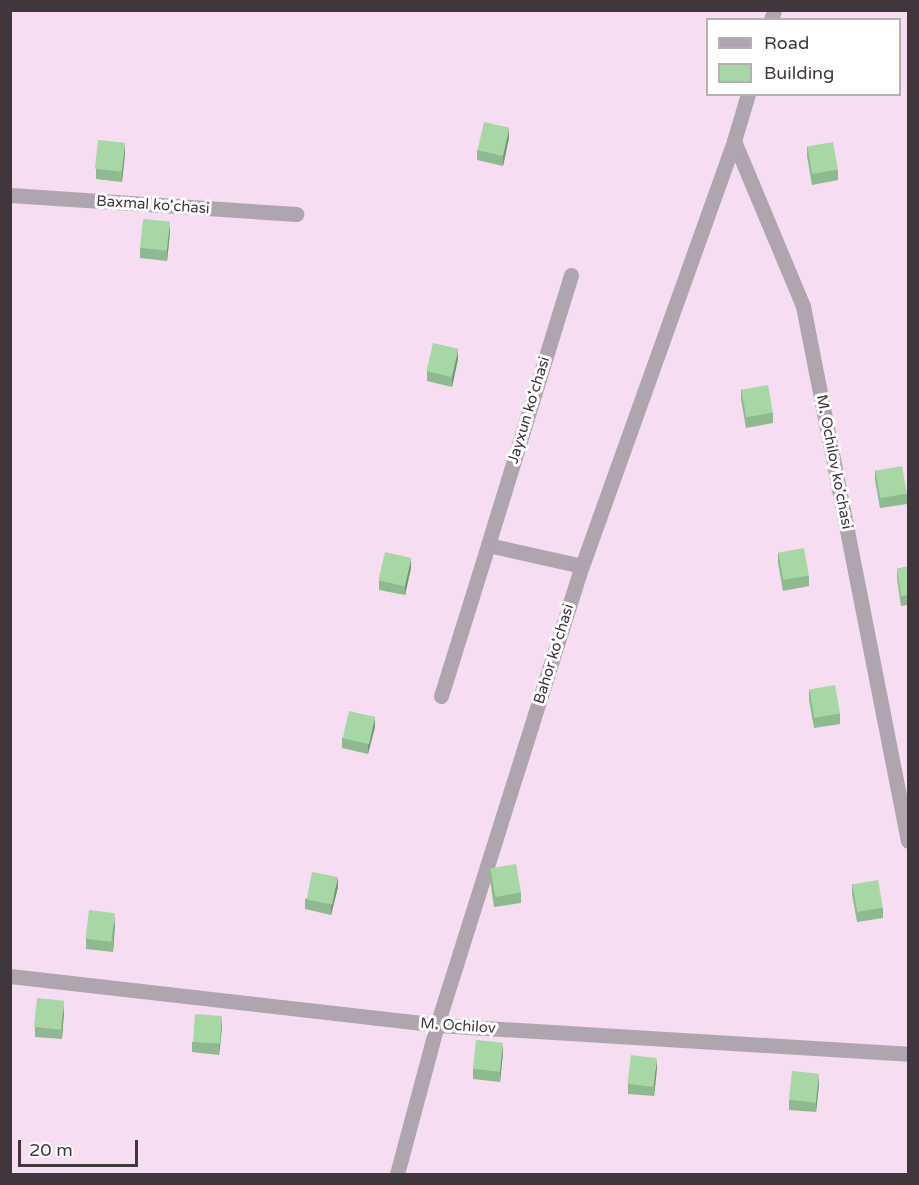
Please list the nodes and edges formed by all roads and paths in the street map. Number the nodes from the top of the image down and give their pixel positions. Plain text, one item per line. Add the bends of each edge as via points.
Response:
1 (747, 96) edge
2 (734, 141) junction
3 (10, 195) edge
4 (296, 214) dead end
5 (571, 275) dead end
6 (488, 545) junction
7 (582, 566) junction
8 (441, 696) dead end
9 (909, 841) edge
10 (10, 976) edge
11 (437, 1025) junction
12 (909, 1054) edge
13 (397, 1174) edge

1 - 2 street
2 - 7 street, Bahor ko'chasi
2 - 9 street, M. Ochilov ko'chasi via 803,306
3 - 4 street, Baxmal ko'chasi
5 - 6 street, Jayxun ko'chasi
6 - 7 street
6 - 8 street, Jayxun ko'chasi
7 - 11 street, Bahor ko'chasi
10 - 11 street, M. Ochilov
11 - 12 street, M. Ochilov
11 - 13 street, Bahor ko'chasi

